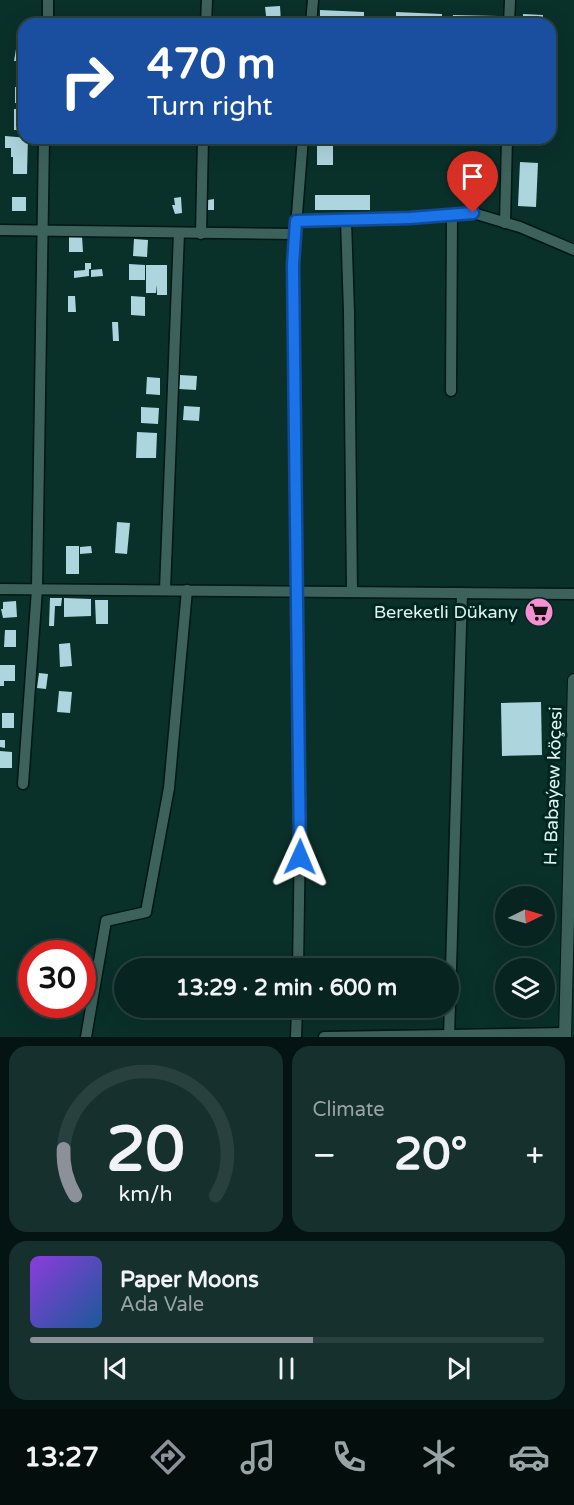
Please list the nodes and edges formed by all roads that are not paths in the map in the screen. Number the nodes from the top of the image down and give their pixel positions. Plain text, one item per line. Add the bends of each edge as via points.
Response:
1 (48, 0) edge
2 (207, 0) edge
3 (313, 0) edge
4 (510, 0) edge
5 (48, 18) edge
6 (206, 18) edge
7 (312, 18) edge
8 (509, 18) edge
9 (44, 144) edge
10 (203, 144) edge
11 (302, 144) edge
12 (507, 144) edge
13 (452, 215) junction
14 (346, 220) junction
15 (296, 221) junction
16 (506, 223) junction
17 (0, 230) edge
18 (42, 231) junction
19 (179, 233) junction
20 (201, 234) junction
21 (295, 234) junction
22 (574, 250) edge
23 (451, 391) dead end
24 (0, 589) edge
25 (37, 589) junction
26 (165, 590) junction
27 (187, 590) junction
28 (297, 591) junction
29 (352, 592) junction
30 (462, 593) junction
31 (574, 594) edge
32 (574, 680) edge
33 (23, 784) dead end
34 (297, 958) edge
35 (297, 1018) edge
36 (565, 1035) edge
37 (449, 1036) edge
38 (86, 1037) edge
39 (296, 1037) edge
40 (324, 1037) edge

1 - 5 street
2 - 6 street
3 - 7 street
4 - 8 street
9 - 18 street
10 - 20 street
11 - 15 street
12 - 16 street
13 - 14 street
13 - 16 street via 473,213
13 - 23 street
14 - 15 street
14 - 29 street
15 - 21 street
16 - 22 street
17 - 18 street
18 - 19 street
18 - 25 street
19 - 20 street
19 - 26 street
20 - 21 street
21 - 28 street
24 - 25 street
25 - 26 street
25 - 33 street
26 - 27 street
27 - 28 street
27 - 38 street via 169,788 146,912 106,921
28 - 29 street
28 - 34 street
29 - 30 street
30 - 31 street
30 - 37 street
32 - 36 street, H. Babaýew köçesi
35 - 39 street
36 - 37 street
37 - 40 street

